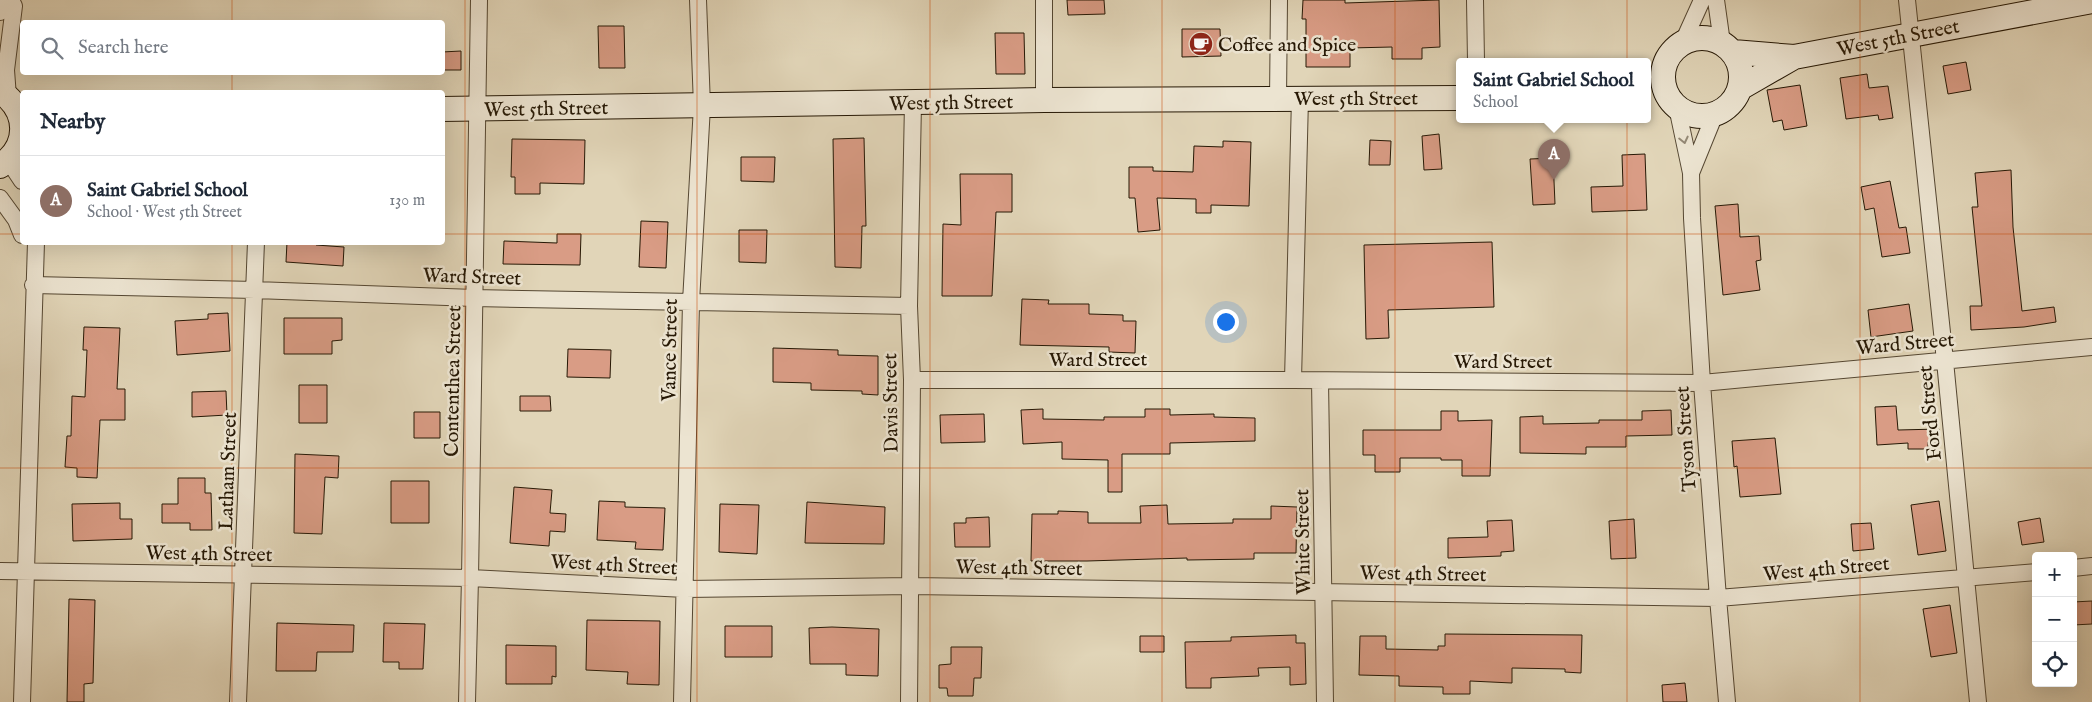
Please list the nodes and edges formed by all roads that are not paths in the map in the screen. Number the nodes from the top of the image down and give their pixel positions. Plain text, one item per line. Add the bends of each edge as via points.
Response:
1 (2, 0) edge
2 (11, 0) edge
3 (479, 0) edge
4 (698, 0) edge
5 (1044, 0) edge
6 (1279, 0) edge
7 (1475, 0) edge
8 (1702, 0) edge
9 (1716, 0) edge
10 (1907, 0) edge
11 (2092, 1) edge
12 (0, 12) edge
13 (1910, 35) junction
14 (1683, 42) junction
15 (1728, 48) junction
16 (1794, 57) junction
17 (1476, 58) edge
18 (1656, 69) edge
19 (1740, 88) junction
20 (1456, 98) edge
21 (1289, 99) junction
22 (1044, 100) junction
23 (12, 101) edge
24 (1665, 101) edge
25 (913, 103) junction
26 (702, 106) junction
27 (476, 108) junction
28 (445, 109) edge
29 (1714, 114) junction
30 (20, 117) edge
31 (20, 140) edge
32 (4, 163) edge
33 (1692, 173) junction
34 (20, 179) edge
35 (0, 198) edge
36 (20, 230) edge
37 (27, 245) edge
38 (36, 245) edge
39 (256, 245) edge
40 (34, 260) junction
41 (33, 285) junction
42 (255, 290) junction
43 (474, 298) junction
44 (691, 302) junction
45 (909, 306) junction
46 (2092, 347) edge
47 (1945, 361) junction
48 (912, 380) junction
49 (1293, 380) junction
50 (1320, 382) junction
51 (1702, 383) junction
52 (2092, 566) edge
53 (2077, 568) edge
54 (0, 571) edge
55 (24, 572) junction
56 (2032, 572) edge
57 (244, 575) junction
58 (470, 578) junction
59 (1966, 578) junction
60 (911, 586) junction
61 (685, 589) junction
62 (1324, 593) junction
63 (1718, 598) junction
64 (22, 702) edge
65 (238, 702) edge
66 (467, 702) edge
67 (682, 702) edge
68 (909, 702) edge
69 (1325, 702) edge
70 (1727, 702) edge
71 (1978, 702) edge

1 - 12 street
2 - 23 street via 14,6 6,70
3 - 27 street, Contenthea Street
4 - 26 street, Vance Street
5 - 22 street
6 - 21 street
7 - 17 street
8 - 14 street
9 - 15 street
10 - 13 street, Ford Street
11 - 13 main road, West 5th Street
13 - 16 main road, West 5th Street
13 - 47 street, Ford Street
14 - 15 main road via 1703,37
14 - 18 main road
15 - 16 main road, West 5th Street
15 - 19 main road via 1740,67
16 - 19 main road, West 5th Street
18 - 24 main road
19 - 29 main road via 1729,105
20 - 21 main road, West 5th Street
21 - 22 main road, West 5th Street
21 - 49 street
22 - 25 main road, West 5th Street
23 - 30 main road
24 - 29 main road via 1690,115
24 -> 33 street, Tyson Street
25 - 26 main road, West 5th Street
25 - 45 street, Davis Street
26 - 27 main road, West 5th Street
26 - 44 street, Vance Street
27 - 28 main road, West 5th Street
27 - 43 street, Contenthea Street
29 - 33 street, Tyson Street
31 - 32 main road
32 - 34 street
33 - 51 street, Tyson Street
35 - 36 street
37 - 40 street
38 - 40 street
39 - 42 street, Latham Street
40 - 41 street
41 - 42 street, Ward Street
41 - 55 street
42 - 43 street, Ward Street
42 - 57 street, Latham Street
43 - 44 street, Ward Street
43 - 58 street, Contenthea Street
44 - 45 street, Ward Street
44 - 61 street, Vance Street
45 - 48 street, Davis Street
46 - 47 street, Ward Street
47 - 51 street, Ward Street
47 - 59 street, Ford Street
48 - 49 street, Ward Street
48 - 60 street, Davis Street
49 - 50 street, Ward Street
50 - 51 street, Ward Street
50 - 62 street, White Street
51 - 63 street, Tyson Street
52 - 53 street
54 - 55 street, West 4th Street
55 - 57 street, West 4th Street
55 - 64 street
56 - 59 street, West 4th Street
57 - 58 street, West 4th Street
57 - 65 street, Latham Street
58 - 61 street, West 4th Street
58 - 66 street, Contenthea Street
59 - 63 street, West 4th Street
59 - 71 street, Ford Street
60 - 61 street, West 4th Street
60 - 62 street, West 4th Street
60 - 68 street, Davis Street
61 - 67 street, Vance Street
62 - 63 street, West 4th Street
62 - 69 street, White Street
63 - 70 street, Tyson Street

